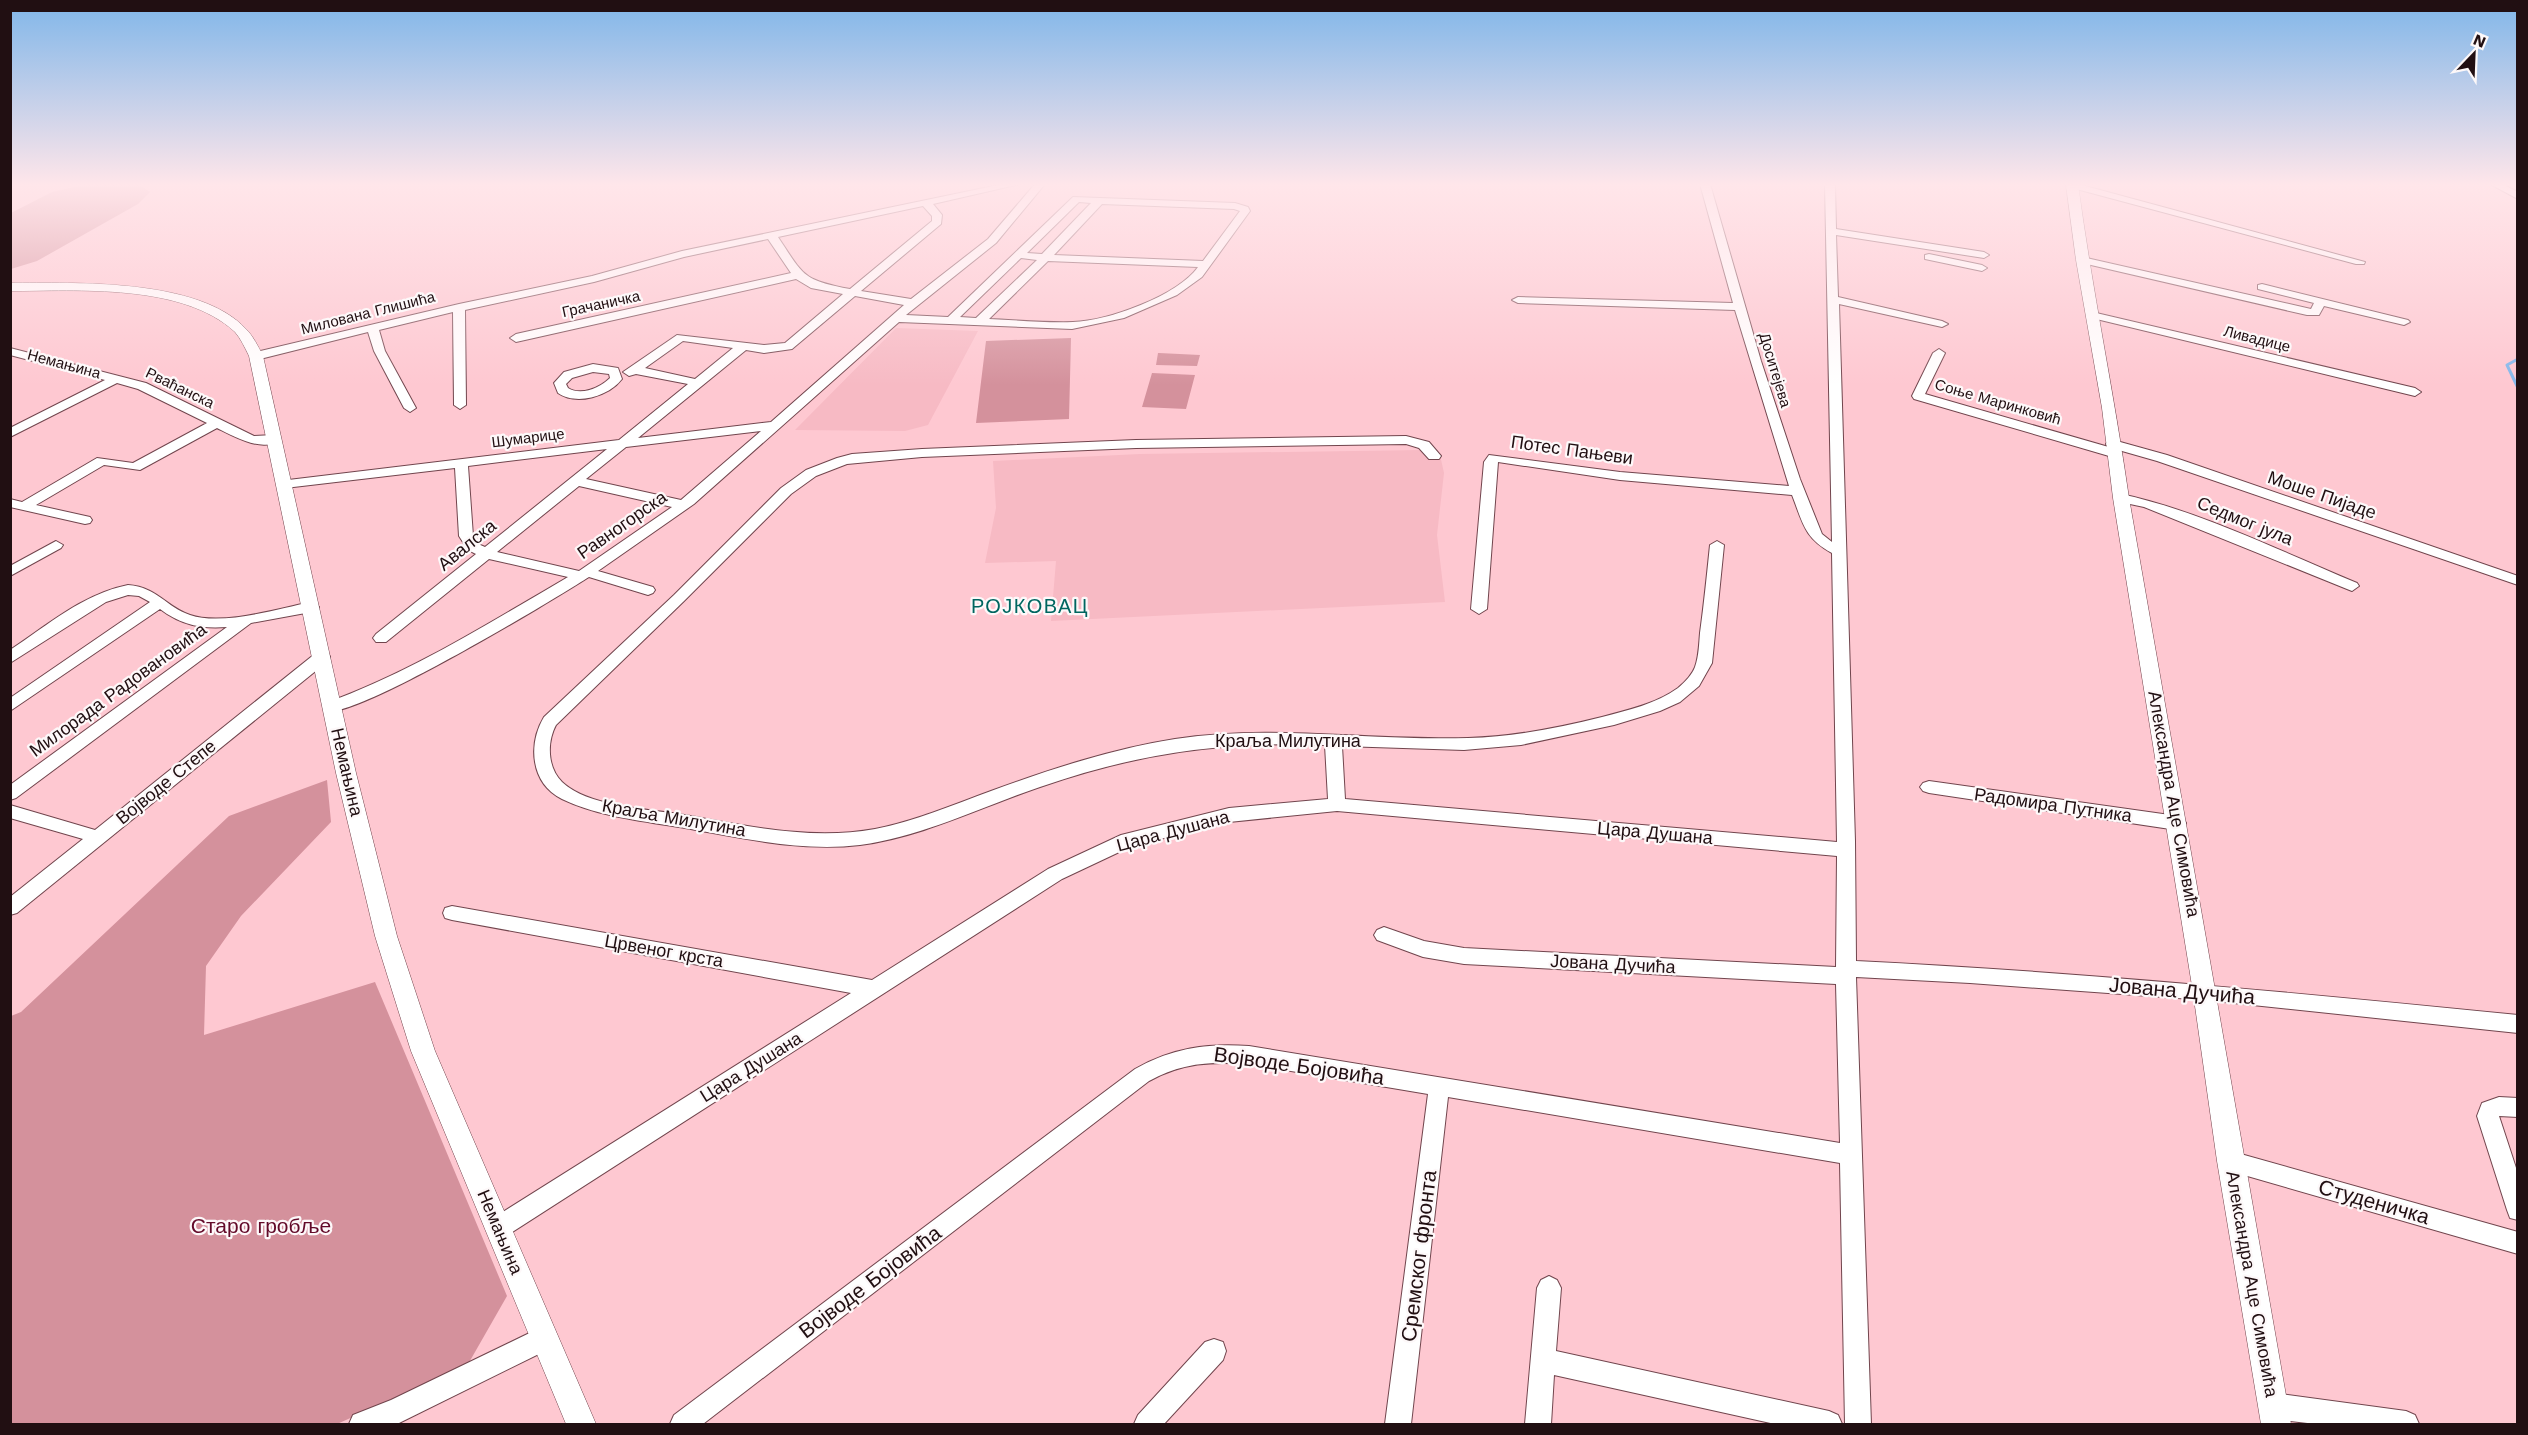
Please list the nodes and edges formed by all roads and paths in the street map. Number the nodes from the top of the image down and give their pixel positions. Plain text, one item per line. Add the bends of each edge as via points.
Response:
1 (696, 251) edge
2 (782, 251) edge
3 (903, 251) edge
4 (979, 251) edge
5 (1025, 251) edge
6 (1052, 251) edge
7 (1216, 251) edge
8 (1723, 251) edge
9 (1831, 251) edge
10 (1902, 251) edge
11 (1952, 251) edge
12 (2081, 251) edge
13 (2319, 251) edge
14 (1021, 255) junction
15 (1984, 255) dead end
16 (1045, 258) junction
17 (2082, 260) junction
18 (2360, 262) dead end
19 (1206, 264) junction
20 (1982, 268) dead end
21 (798, 275) junction
22 (10, 287) edge
23 (2262, 287) dead end
24 (854, 293) junction
25 (1833, 299) junction
26 (1518, 300) dead end
27 (2320, 301) junction
28 (912, 303) junction
29 (459, 307) junction
30 (1739, 308) junction
31 (2092, 315) junction
32 (896, 318) junction
33 (951, 320) junction
34 (979, 322) junction
35 (2404, 322) dead end
36 (1942, 324) dead end
37 (373, 328) junction
38 (516, 338) dead end
39 (742, 347) junction
40 (10, 351) edge
41 (1939, 353) dead end
42 (256, 356) junction
43 (635, 370) junction
44 (616, 375) dead end
45 (118, 378) junction
46 (699, 383) junction
47 (2415, 392) dead end
48 (460, 405) dead end
49 (410, 408) dead end
50 (216, 423) junction
51 (775, 425) junction
52 (10, 433) edge
53 (273, 439) junction
54 (625, 442) junction
55 (2114, 448) junction
56 (1434, 456) dead end
57 (461, 463) junction
58 (576, 481) junction
59 (285, 484) junction
60 (1798, 491) junction
61 (2121, 498) junction
62 (17, 504) edge
63 (683, 505) junction
64 (85, 520) dead end
65 (56, 545) dead end
66 (1717, 545) dead end
67 (1838, 552) junction
68 (487, 554) junction
69 (14, 568) edge
70 (584, 574) junction
71 (2517, 581) edge
72 (2352, 586) dead end
73 (648, 590) dead end
74 (160, 602) junction
75 (311, 607) junction
76 (1479, 609) dead end
77 (248, 618) junction
78 (381, 638) dead end
79 (321, 657) junction
80 (10, 658) edge
81 (10, 706) edge
82 (332, 707) junction
83 (1333, 740) junction
84 (1929, 787) dead end
85 (10, 794) edge
86 (1337, 805) junction
87 (10, 811) edge
88 (2177, 823) junction
89 (98, 837) junction
90 (1846, 850) junction
91 (10, 908) edge
92 (452, 913) dead end
93 (1384, 934) dead end
94 (1846, 972) junction
95 (875, 988) junction
96 (2205, 992) junction
97 (2517, 1024) edge
98 (1439, 1087) junction
99 (2517, 1108) edge
100 (1851, 1155) junction
101 (2230, 1161) junction
102 (2517, 1210) edge
103 (498, 1228) junction
104 (2517, 1243) edge
105 (1550, 1288) dead end
106 (544, 1338) junction
107 (1214, 1351) dead end
108 (1543, 1360) junction
109 (2275, 1415) edge
110 (362, 1425) edge
111 (581, 1425) edge
112 (683, 1425) edge
113 (1147, 1425) edge
114 (1398, 1425) edge
115 (1538, 1425) edge
116 (1829, 1425) edge
117 (1858, 1425) edge
118 (2406, 1425) edge

1 - 29 street, Милована Глишића via 594,279
2 - 21 street
3 - 24 street
4 - 28 street, Равногорска
5 - 14 street
6 - 16 street
7 - 19 street
8 - 30 street, Доситејева
9 - 25 street
10 - 20 street
11 - 15 street
12 - 17 street, Александра Аце Симовића
13 - 18 street
14 - 16 street
14 - 33 street
16 - 19 street
16 - 34 street
17 - 27 street via 2307,312 2315,313
17 - 31 street, Александра Аце Симовића
19 - 34 street via 1183,288 1095,324
21 - 24 street via 815,286
21 - 38 street, Грачаничка
22 - 42 street, Немањина via 112,289 179,300 213,311 233,324 248,339
23 - 27 street
24 - 28 street
24 - 39 street via 784,348
25 - 36 street
25 - 67 street
26 - 30 street
27 - 35 street
28 - 32 street, Равногорска
29 - 37 street, Милована Глишића
29 - 48 street
30 - 60 street, Доситејева
31 - 47 street, Ливадице
31 - 55 street, Александра Аце Симовића
32 - 33 street
32 - 51 street, Равногорска
33 - 34 street
37 - 42 street, Милована Глишића
37 - 49 street via 382,361
39 - 43 street via 681,337
39 - 46 street, Авалска
40 - 45 street, Немањина
41 - 55 street, Соње Маринковић via 1918,396
42 - 53 street, Немањина
43 - 44 street
43 - 46 street
45 - 50 street, Рваћанска
45 - 52 street, Рваћанска
46 - 54 street, Авалска
50 - 53 street, Рваћанска via 252,440
50 - 62 street via 135,467 102,460
51 - 54 street, Шумарице
51 - 63 street, Равногорска
53 - 59 street, Немањина
54 - 57 street, Шумарице
54 - 58 street, Авалска
55 - 61 street, Александра Аце Симовића
55 - 71 street, Моше Пијаде via 2162,458
56 - 83 street, Краља Милутина via 1424,445 1406,440 1288,441 922,453 852,458 825,467 786,491 554,716 545,728 543,759 546,776 555,788 597,806 729,830 843,839 904,828 1086,764 1126,754 1206,741
57 - 59 street, Шумарице
57 - 68 street via 466,536 473,547
58 - 63 street
58 - 68 street, Авалска
59 - 75 street, Немањина
60 - 67 street, Доситејева via 1815,535
60 - 76 street, Потес Пањеви via 1620,476 1494,458
61 - 72 street, Седмог јула via 2142,502
61 - 88 street, Александра Аце Симовића
62 - 64 street
63 - 70 street, Равногорска
65 - 69 street
66 - 83 street, Краља Милутина via 1703,668 1690,686 1672,698 1599,723 1527,739 1462,744
67 - 90 street
68 - 70 street
68 - 78 street, Авалска
70 - 73 street
70 - 82 street, Равногорска via 418,670
74 - 77 street via 191,621
74 - 80 street via 141,591 112,593
74 - 81 street
75 - 77 street
75 - 79 street, Немањина
77 - 85 street, Милорада Радовановића
79 - 82 street, Немањина
79 - 89 street, Војводе Степе
82 - 103 street, Немањина via 399,979 423,1051
83 - 86 street
84 - 88 street, Радомира Путника
86 - 90 street, Цара Душана
86 - 95 street, Цара Душана via 1229,814 1127,840 1055,874
87 - 89 street
88 - 96 street, Александра Аце Симовића
89 - 91 street, Војводе Степе
90 - 94 street
92 - 95 street, Црвеног крста
93 - 94 street, Јована Дучића via 1423,949 1457,956
94 - 96 street, Јована Дучића via 1970,975
94 - 100 street
95 - 103 street, Цара Душана
96 - 97 street, Јована Дучића
96 - 101 street, Александра Аце Симовића
98 - 100 street, Војводе Бојовића
98 - 112 street, Војводе Бојовића via 1213,1052 1186,1055 1161,1064
98 - 114 street, Сремског фронта
99 - 102 street via 2499,1106 2490,1110 2488,1116
100 - 117 street
101 - 104 street, Студеничка
101 - 109 street, Александра Аце Симовића
103 - 106 street, Немањина
105 - 108 street
106 - 110 street via 428,1397
106 - 111 street, Немањина
107 - 113 street
108 - 115 street
108 - 116 street
109 - 118 street

